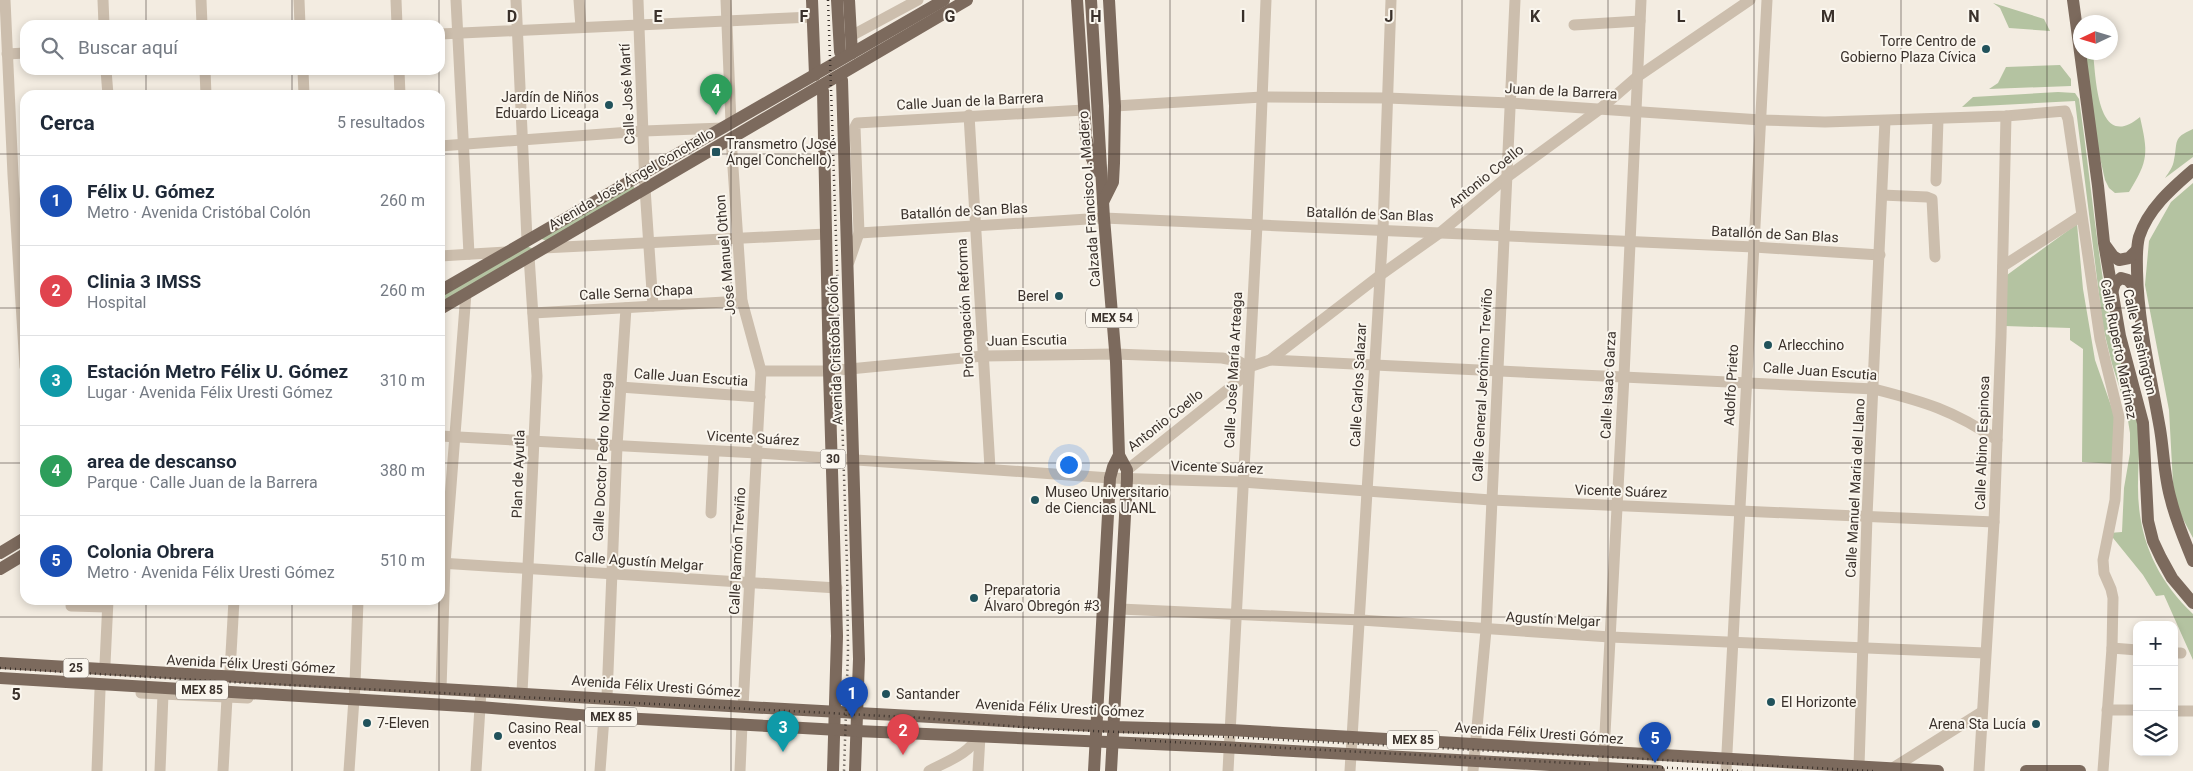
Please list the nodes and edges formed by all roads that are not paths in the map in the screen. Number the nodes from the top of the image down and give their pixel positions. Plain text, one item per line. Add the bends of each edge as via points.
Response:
1 (5, 0) edge
2 (103, 0) edge
3 (201, 0) edge
4 (299, 0) edge
5 (396, 0) edge
6 (456, 0) edge
7 (516, 0) edge
8 (579, 0) edge
9 (638, 0) edge
10 (726, 0) edge
11 (812, 0) edge
12 (818, 0) edge
13 (838, 0) edge
14 (849, 0) edge
15 (918, 0) edge
16 (944, 0) edge
17 (967, 0) edge
18 (1077, 0) edge
19 (1091, 0) edge
20 (1109, 0) edge
21 (1266, 0) edge
22 (1391, 0) edge
23 (1515, 0) edge
24 (1640, 0) edge
25 (1750, 0) edge
26 (1767, 0) edge
27 (2068, 0) edge
28 (2073, 0) edge
29 (812, 17) junction
30 (104, 20) edge
31 (202, 20) edge
32 (300, 20) edge
33 (397, 20) edge
34 (727, 20) junction
35 (1640, 21) junction
36 (639, 25) junction
37 (1574, 25) dead end
38 (581, 27) junction
39 (518, 30) junction
40 (458, 33) junction
41 (445, 34) edge
42 (851, 36) junction
43 (20, 53) edge
44 (846, 53) junction
45 (7, 54) junction
46 (822, 63) dead end
47 (106, 75) edge
48 (205, 75) edge
49 (303, 75) edge
50 (399, 75) edge
51 (815, 75) junction
52 (2083, 76) junction
53 (1637, 77) junction
54 (4, 79) edge
55 (842, 80) dead end
56 (108, 90) edge
57 (206, 90) edge
58 (304, 90) edge
59 (400, 90) edge
60 (819, 90) junction
61 (1262, 97) junction
62 (1386, 98) junction
63 (1510, 103) junction
64 (1115, 106) junction
65 (1600, 109) junction
66 (1084, 110) junction
67 (1635, 110) junction
68 (2065, 111) joint
69 (969, 115) junction
70 (2006, 116) junction
71 (1938, 118) junction
72 (5, 120) edge
73 (1761, 120) junction
74 (1885, 121) junction
75 (727, 125) junction
76 (644, 131) junction
77 (731, 138) junction
78 (523, 140) junction
79 (463, 144) junction
80 (445, 146) edge
81 (2193, 170) edge
82 (646, 171) junction
83 (20, 175) edge
84 (13, 176) junction
85 (1507, 177) junction
86 (1101, 181) junction
87 (1936, 181) dead end
88 (645, 188) junction
89 (1882, 195) junction
90 (1103, 202) junction
91 (2081, 216) junction
92 (1104, 218) junction
93 (1256, 224) junction
94 (976, 225) junction
95 (1383, 229) junction
96 (858, 232) junction
97 (1441, 232) junction
98 (826, 233) junction
99 (1505, 235) junction
100 (738, 238) junction
101 (527, 240) junction
102 (1630, 241) junction
103 (649, 243) junction
104 (2104, 243) junction
105 (1754, 247) junction
106 (543, 248) junction
107 (2137, 250) junction
108 (506, 252) junction
109 (469, 254) junction
110 (1880, 255) junction
111 (445, 256) edge
112 (529, 256) junction
113 (1935, 257) dead end
114 (20, 258) edge
115 (2004, 266) junction
116 (847, 268) junction
117 (1379, 276) junction
118 (445, 288) edge
119 (2137, 290) junction
120 (2112, 292) junction
121 (466, 293) junction
122 (742, 301) junction
123 (445, 306) edge
124 (653, 306) junction
125 (626, 308) junction
126 (533, 313) junction
127 (1115, 354) junction
128 (983, 356) junction
129 (1270, 360) junction
130 (1375, 364) junction
131 (850, 367) junction
132 (1249, 367) junction
133 (1498, 370) junction
134 (761, 371) junction
135 (829, 371) junction
136 (1624, 376) junction
137 (1746, 381) junction
138 (620, 387) junction
139 (1874, 389) junction
140 (760, 397) junction
141 (445, 436) edge
142 (455, 437) junction
143 (534, 440) junction
144 (1997, 440) junction
145 (617, 446) junction
146 (714, 451) junction
147 (757, 453) junction
148 (1120, 455) junction
149 (833, 458) junction
150 (853, 460) junction
151 (990, 468) junction
152 (1127, 474) junction
153 (1110, 478) junction
154 (1242, 482) junction
155 (1367, 492) junction
156 (1491, 500) junction
157 (1617, 506) junction
158 (1740, 511) junction
159 (711, 513) dead end
160 (1867, 516) junction
161 (1994, 522) junction
162 (2179, 526) junction
163 (445, 534) edge
164 (20, 541) edge
165 (2193, 547) edge
166 (0, 553) edge
167 (20, 557) edge
168 (2193, 561) edge
169 (445, 563) edge
170 (0, 569) edge
171 (529, 569) junction
172 (612, 575) junction
173 (751, 583) junction
174 (836, 588) junction
175 (2193, 603) edge
176 (83, 605) edge
177 (107, 605) edge
178 (234, 605) edge
179 (358, 605) edge
180 (442, 605) edge
181 (71, 606) dead end
182 (1120, 609) junction
183 (1235, 616) junction
184 (1361, 620) junction
185 (1486, 630) junction
186 (1610, 637) junction
187 (1733, 641) junction
188 (1864, 646) junction
189 (2112, 648) junction
190 (2133, 650) edge
191 (1985, 653) junction
192 (0, 658) edge
193 (0, 662) edge
194 (105, 664) junction
195 (230, 672) junction
196 (151, 673) joint
197 (0, 678) edge
198 (285, 680) junction
199 (0, 683) edge
200 (355, 684) junction
201 (150, 688) joint
202 (100, 690) junction
203 (441, 690) junction
204 (481, 691) junction
205 (522, 693) junction
206 (164, 694) junction
207 (274, 694) junction
208 (607, 697) junction
209 (226, 698) junction
210 (354, 699) junction
211 (480, 707) junction
212 (743, 707) junction
213 (2108, 710) junction
214 (2133, 710) edge
215 (836, 711) junction
216 (2178, 711) edge
217 (858, 712) junction
218 (1982, 712) junction
219 (2193, 712) edge
220 (604, 717) junction
221 (742, 724) junction
222 (1096, 726) junction
223 (1113, 727) junction
224 (835, 730) junction
225 (1230, 730) junction
226 (857, 731) junction
227 (979, 736) junction
228 (1352, 736) junction
229 (1095, 741) junction
230 (1112, 742) junction
231 (1474, 744) junction
232 (1230, 747) junction
233 (1604, 753) junction
234 (1351, 754) junction
235 (1727, 765) edge
236 (1473, 766) edge
237 (1859, 766) junction
238 (1894, 768) junction
239 (737, 769) edge
240 (1603, 769) edge
241 (97, 771) edge
242 (160, 771) edge
243 (223, 771) edge
244 (349, 771) edge
245 (476, 771) edge
246 (600, 771) edge
247 (833, 771) edge
248 (855, 771) edge
249 (929, 771) edge
250 (978, 771) edge
251 (1094, 771) edge
252 (1111, 771) edge
253 (1228, 771) edge
254 (1350, 771) edge
255 (1659, 771) edge
256 (1938, 771) edge
257 (1979, 771) edge
258 (2026, 771) edge
259 (2080, 771) edge
260 (2103, 771) edge

1 - 45 street
2 - 30 street
3 - 31 street
4 - 32 street
5 - 33 street
6 - 40 street
7 - 39 street
8 - 38 street
9 - 36 street, Calle José Martí
10 - 34 street
11 - 29 main road
12 - 46 main road
13 - 44 main road
14 - 42 main road
15 - 42 street
16 - 44 main road, Avenida José Ángel Conchello
17 - 60 main road, Avenida José Ángel Conchello
18 - 66 main road
19 - 86 main road, Calzada Francisco I. Madero / MEX 54
20 - 64 main road
21 - 61 street, Calle José María Arteaga
22 - 62 street, Calle Carlos Salazar
23 - 63 street, Calle General Jerónimo Treviño
24 - 35 street, Calle Isaac Garza
25 - 53 street, Antonio Coello
26 - 73 street, Adolfo Prieto
27 - 52 street
28 - 52 main road, Calle Washington
29 - 34 street
29 - 51 main road
34 - 36 street
34 - 75 street
35 - 37 street
35 - 53 street, Calle Isaac Garza
36 - 38 street
36 - 76 street, Calle José Martí
38 - 39 street
39 - 40 street
39 - 78 street
40 - 41 street
40 - 79 street
42 - 44 main road
43 - 45 street
44 - 51 main road, Avenida José Ángel Conchello
45 - 54 street
47 - 56 street
48 - 57 street
49 - 58 street
50 - 59 street
51 - 75 main road, Avenida José Ángel Conchello
52 - 104 main road, Calle Washington
53 - 65 street, Antonio Coello
53 - 67 street, Calle Isaac Garza
54 - 72 street
55 - 116 main road, Avenida Cristóbal Colón / 30
60 - 77 main road, Avenida José Ángel Conchello
60 - 98 main road, Avenida Cristóbal Colón / 30
61 - 62 street, Juan de la Barrera
61 - 64 street, Juan de la Barrera
61 - 93 street, Calle José María Arteaga
62 - 63 street, Juan de la Barrera
62 - 95 street, Calle Carlos Salazar
63 - 65 street, Juan de la Barrera
63 - 85 street, Calle General Jerónimo Treviño
64 - 90 main road via 1113,182
65 - 67 street, Juan de la Barrera
65 - 85 street, Antonio Coello
66 - 69 street, Calle Juan de la Barrera
66 - 86 main road via 1088,144
67 - 73 street, Juan de la Barrera
67 - 102 street, Calle Isaac Garza
68 - 70 street, Juan de la Barrera
68 - 91 street, Calle Ruperto Martínez
69 - 94 street, Prolongación Reforma
69 - 96 street, Calle Juan de la Barrera via 858,123 855,127
70 - 71 street, Juan de la Barrera
70 - 115 street, Calle Albino Espinosa
71 - 74 street, Juan de la Barrera
71 - 87 street
72 - 84 street
73 - 74 street, Juan de la Barrera
73 - 105 street, Adolfo Prieto
74 - 89 street, Calle Manuel Maria del Llano
75 - 76 street
75 - 82 main road, Avenida José Ángel Conchello
76 - 78 street
76 - 82 street, Calle José Martí
77 - 88 main road, Avenida José Ángel Conchello
77 - 100 street, José Manuel Othon
78 - 79 street
78 - 101 street
79 - 80 street
79 - 109 street
81 - 107 main road via 2156,205 2140,236
82 - 88 street, Calle José Martí
82 - 101 main road, Avenida José Ángel Conchello
83 - 84 street
84 - 114 street
85 - 97 street, Antonio Coello
85 - 99 street, Calle General Jerónimo Treviño
86 - 90 main road, Calzada Francisco I. Madero / MEX 54
88 - 103 street, Calle José Martí
88 - 106 main road, Avenida José Ángel Conchello
89 - 110 street, Calle Manuel Maria del Llano
89 - 113 street via 1932,199
90 - 92 main road, Calzada Francisco I. Madero / MEX 54
91 - 115 street
91 - 189 street, Calle Ruperto Martínez via 2100,338 2119,417 2115,500 2103,567 2113,598
92 - 93 street, Batallón de San Blas
92 - 94 street, Batallón de San Blas
92 - 127 main road, Calzada Francisco I. Madero / MEX 54
93 - 95 street, Batallón de San Blas
93 - 132 street, Calle José María Arteaga
94 - 96 street, Batallón de San Blas
94 - 128 street, Prolongación Reforma
95 - 97 street, Batallón de San Blas
95 - 117 street, Calle Carlos Salazar
96 - 116 street
97 - 99 street, Batallón de San Blas
97 - 117 street, Antonio Coello
98 - 100 street
98 - 135 main road, Avenida Cristóbal Colón / 30
99 - 102 street, Batallón de San Blas
99 - 133 street, Calle General Jerónimo Treviño
100 - 103 street
100 - 122 street, José Manuel Othon
101 - 106 main road
101 - 108 main road, Avenida José Ángel Conchello
102 - 105 street, Batallón de San Blas
102 - 136 street, Calle Isaac Garza
103 - 106 street
103 - 124 street, Calle José Martí
104 - 107 main road via 2112,256 2119,260 2129,258
104 - 120 main road, Calle Washington
105 - 110 street, Batallón de San Blas
105 - 137 street, Adolfo Prieto
106 - 112 main road, Avenida José Ángel Conchello
107 - 119 main road
108 - 109 street
108 - 118 main road, Avenida José Ángel Conchello
109 - 111 street
110 - 139 street, Calle Manuel Maria del Llano
112 - 121 main road, Avenida José Ángel Conchello
112 - 126 street, Plan de Ayutla
115 - 144 street, Calle Albino Espinosa
116 - 131 main road, Avenida Cristóbal Colón / 30
117 - 129 street, Antonio Coello
117 - 130 street, Calle Carlos Salazar
119 - 120 main road via 2128,280 2121,278
119 - 162 main road via 2164,467
120 - 175 main road, Calle Washington via 2143,423 2145,491 2153,541 2172,578
121 - 123 main road, Avenida José Ángel Conchello
121 - 142 street
122 - 124 street, Calle Serna Chapa
122 - 134 street, José Manuel Othon
124 - 125 street, Calle Serna Chapa
125 - 126 street, Calle Serna Chapa
125 - 138 street, Calle Doctor Pedro Noriega
126 - 143 street, Plan de Ayutla via 537,376
127 - 128 street, Juan Escutia
127 - 132 street via 1222,358
127 - 148 main road, Calzada Francisco I. Madero / MEX 54
128 - 131 street, Juan Escutia
128 - 151 street, Prolongación Reforma
129 - 130 street, Calle Juan Escutia
129 - 132 street, Antonio Coello
130 - 133 street, Calle Juan Escutia
130 - 155 street, Calle Carlos Salazar
131 - 135 street, Calle Juan Escutia
131 - 150 main road, Avenida Cristóbal Colón / 30
132 - 152 street, Antonio Coello via 1242,378
132 - 154 street, Calle José María Arteaga
133 - 136 street, Calle Juan Escutia
133 - 156 street, Calle General Jerónimo Treviño
134 - 135 street, Calle Juan Escutia
134 - 140 street, José Manuel Othon
135 - 149 main road, Avenida Cristóbal Colón / 30
136 - 137 street, Calle Juan Escutia
136 - 157 street, Calle Isaac Garza
137 - 139 street, Calle Juan Escutia
137 - 158 street, Adolfo Prieto
138 - 140 street, Calle Juan Escutia
138 - 145 street, Calle Doctor Pedro Noriega
139 - 144 street, Calle Juan Escutia via 1940,407
139 - 160 street, Calle Manuel Maria del Llano
140 - 147 street, Calle Ramón Treviño
141 - 142 street, Vicente Suárez
142 - 143 street, Vicente Suárez
142 - 163 street
143 - 145 street, Vicente Suárez
143 - 171 street, Plan de Ayutla
144 - 161 street, Calle Albino Espinosa
145 - 146 street, Vicente Suárez
145 - 172 street, Calle Doctor Pedro Noriega
146 - 147 street, Vicente Suárez
146 - 159 street
147 - 149 street, Vicente Suárez
147 - 173 street, Calle Ramón Treviño
148 - 152 main road, Calzada Francisco I. Madero / MEX 54
148 - 153 main road, Calzada Francisco I. Madero / MEX 54
149 - 150 street, Vicente Suárez
149 - 174 main road, Avenida Cristóbal Colón / 30
150 - 151 street, Vicente Suárez
150 - 217 main road, Avenida Cristóbal Colón / 30
151 - 153 street, Vicente Suárez
152 - 153 street, Vicente Suárez
152 - 154 street, Vicente Suárez
152 - 182 main road, Calzada Francisco I. Madero / MEX 54
153 - 222 main road, Calzada Francisco I. Madero / MEX 54
154 - 155 street, Vicente Suárez
154 - 183 street, Calle José María Arteaga
155 - 156 street, Vicente Suárez
155 - 184 street, Calle Carlos Salazar
156 - 157 street, Vicente Suárez
156 - 185 street, Calle General Jerónimo Treviño
157 - 158 street, Vicente Suárez
157 - 186 street, Calle Isaac Garza
158 - 160 street, Vicente Suárez
158 - 187 street, Adolfo Prieto
160 - 161 street, Vicente Suárez
160 - 188 street, Calle Manuel Maria del Llano
161 - 191 street, Calle Albino Espinosa
162 - 165 main road
162 - 168 main road
164 - 166 main road
167 - 170 main road
169 - 171 street, Calle Agustín Melgar
171 - 172 street, Calle Agustín Melgar
171 - 205 street, Plan de Ayutla
172 - 173 street, Calle Agustín Melgar
172 - 208 street, Calle Doctor Pedro Noriega
173 - 174 street, Calle Agustín Melgar
173 - 212 street, Calle Ramón Treviño
174 - 215 main road, Avenida Cristóbal Colón / 30
176 - 181 street
177 - 194 street
178 - 195 street
179 - 200 street
180 - 203 street
182 - 183 street, Agustín Melgar
182 - 223 main road, Calzada Francisco I. Madero / MEX 54
183 - 184 street, Agustín Melgar
183 - 225 street, Calle José María Arteaga
184 - 185 street, Agustín Melgar
184 - 228 street, Calle Carlos Salazar
185 - 186 street, Agustín Melgar
185 - 231 street, Calle General Jerónimo Treviño
186 - 187 street, Agustín Melgar
186 - 233 street, Calle Isaac Garza
187 - 188 street, Agustín Melgar
187 - 235 street, Adolfo Prieto
188 - 191 street, Agustín Melgar
188 - 237 street, Calle Manuel Maria del Llano
189 - 190 street
189 - 213 street, Calle Ruperto Martínez
191 - 218 street, Calle Albino Espinosa
192 - 194 street, 25
193 - 196 main road, Avenida Félix Uresti Gómez / 25
194 - 195 street, 25
195 - 198 street, 25 via 274,675
196 - 198 main road, Avenida Félix Uresti Gómez / MEX 85
197 - 201 main road, Avenida Félix Uresti Gómez / 25
198 - 200 main road, Avenida Félix Uresti Gómez / MEX 85
199 - 202 street, 25
200 - 203 main road, Avenida Félix Uresti Gómez / MEX 85
200 - 210 street
201 - 207 main road, Avenida Félix Uresti Gómez / MEX 85
202 - 206 street, 25
202 - 241 street
203 - 204 main road, Avenida Félix Uresti Gómez / MEX 85
204 - 205 main road, Avenida Félix Uresti Gómez / MEX 85
204 - 211 street
205 - 208 main road, Avenida Félix Uresti Gómez / MEX 85
206 - 209 street, 25
206 - 242 street
207 - 209 street, 25
207 - 210 main road, Avenida Félix Uresti Gómez / MEX 85
208 - 212 main road, Avenida Félix Uresti Gómez / MEX 85
209 - 243 street
210 - 211 main road, Avenida Félix Uresti Gómez / MEX 85
210 - 244 street
211 - 220 main road, Avenida Félix Uresti Gómez / MEX 85
211 - 245 street
212 - 215 main road, Avenida Félix Uresti Gómez / MEX 85
213 - 214 street
213 - 260 street, Calle Ruperto Martínez
215 - 217 main road, Avenida Félix Uresti Gómez / MEX 85
215 - 224 main road, Avenida Cristóbal Colón / 30
216 - 219 street
217 - 222 main road, Avenida Félix Uresti Gómez / MEX 85
217 - 226 main road, Avenida Cristóbal Colón / 30
218 - 238 street
218 - 257 street, Calle Albino Espinosa
220 - 221 main road, Avenida Félix Uresti Gómez / MEX 85
220 - 246 street
221 - 224 main road, Avenida Félix Uresti Gómez / MEX 85
221 - 239 street
222 - 223 main road, Avenida Félix Uresti Gómez / MEX 85
222 - 229 main road, Calzada Francisco I. Madero / MEX 54
223 - 225 main road, Avenida Félix Uresti Gómez / MEX 85
223 - 230 main road, Calzada Francisco I. Madero / MEX 54
224 - 226 main road, Avenida Félix Uresti Gómez / MEX 85
224 - 247 main road, Avenida Cristóbal Colón / 30
225 - 228 main road, Avenida Félix Uresti Gómez / MEX 85
225 - 232 street, Calle José María Arteaga
226 - 227 main road, Avenida Félix Uresti Gómez / MEX 85
226 - 248 main road, Avenida Cristóbal Colón / 30
227 - 229 main road, Avenida Félix Uresti Gómez / MEX 85
227 - 249 street via 972,746
227 - 250 street
228 - 231 main road, Avenida Félix Uresti Gómez / MEX 85
228 - 234 street, Calle Carlos Salazar
229 - 230 main road, Avenida Félix Uresti Gómez
229 - 251 main road, Calzada Francisco I. Madero / MEX 54
230 - 232 main road, Avenida Félix Uresti Gómez / MEX 85
230 - 252 main road, Calzada Francisco I. Madero / MEX 54
231 - 233 main road, Avenida Félix Uresti Gómez / MEX 85
231 - 236 street, Calle General Jerónimo Treviño
232 - 234 main road, Avenida Félix Uresti Gómez / MEX 85
232 - 253 street, Calle José María Arteaga
233 - 235 main road, Avenida Félix Uresti Gómez / MEX 85
233 - 240 street, Calle Isaac Garza
234 - 236 main road, Avenida Félix Uresti Gómez / MEX 85
234 - 254 street, Calle Carlos Salazar
235 - 237 main road, Avenida Félix Uresti Gómez / MEX 85
236 - 240 main road, Avenida Félix Uresti Gómez / MEX 85
237 - 238 main road, Avenida Félix Uresti Gómez / MEX 85
238 - 256 main road, Avenida Félix Uresti Gómez / MEX 85
240 - 255 main road, Avenida Félix Uresti Gómez / MEX 85
258 - 259 main road

